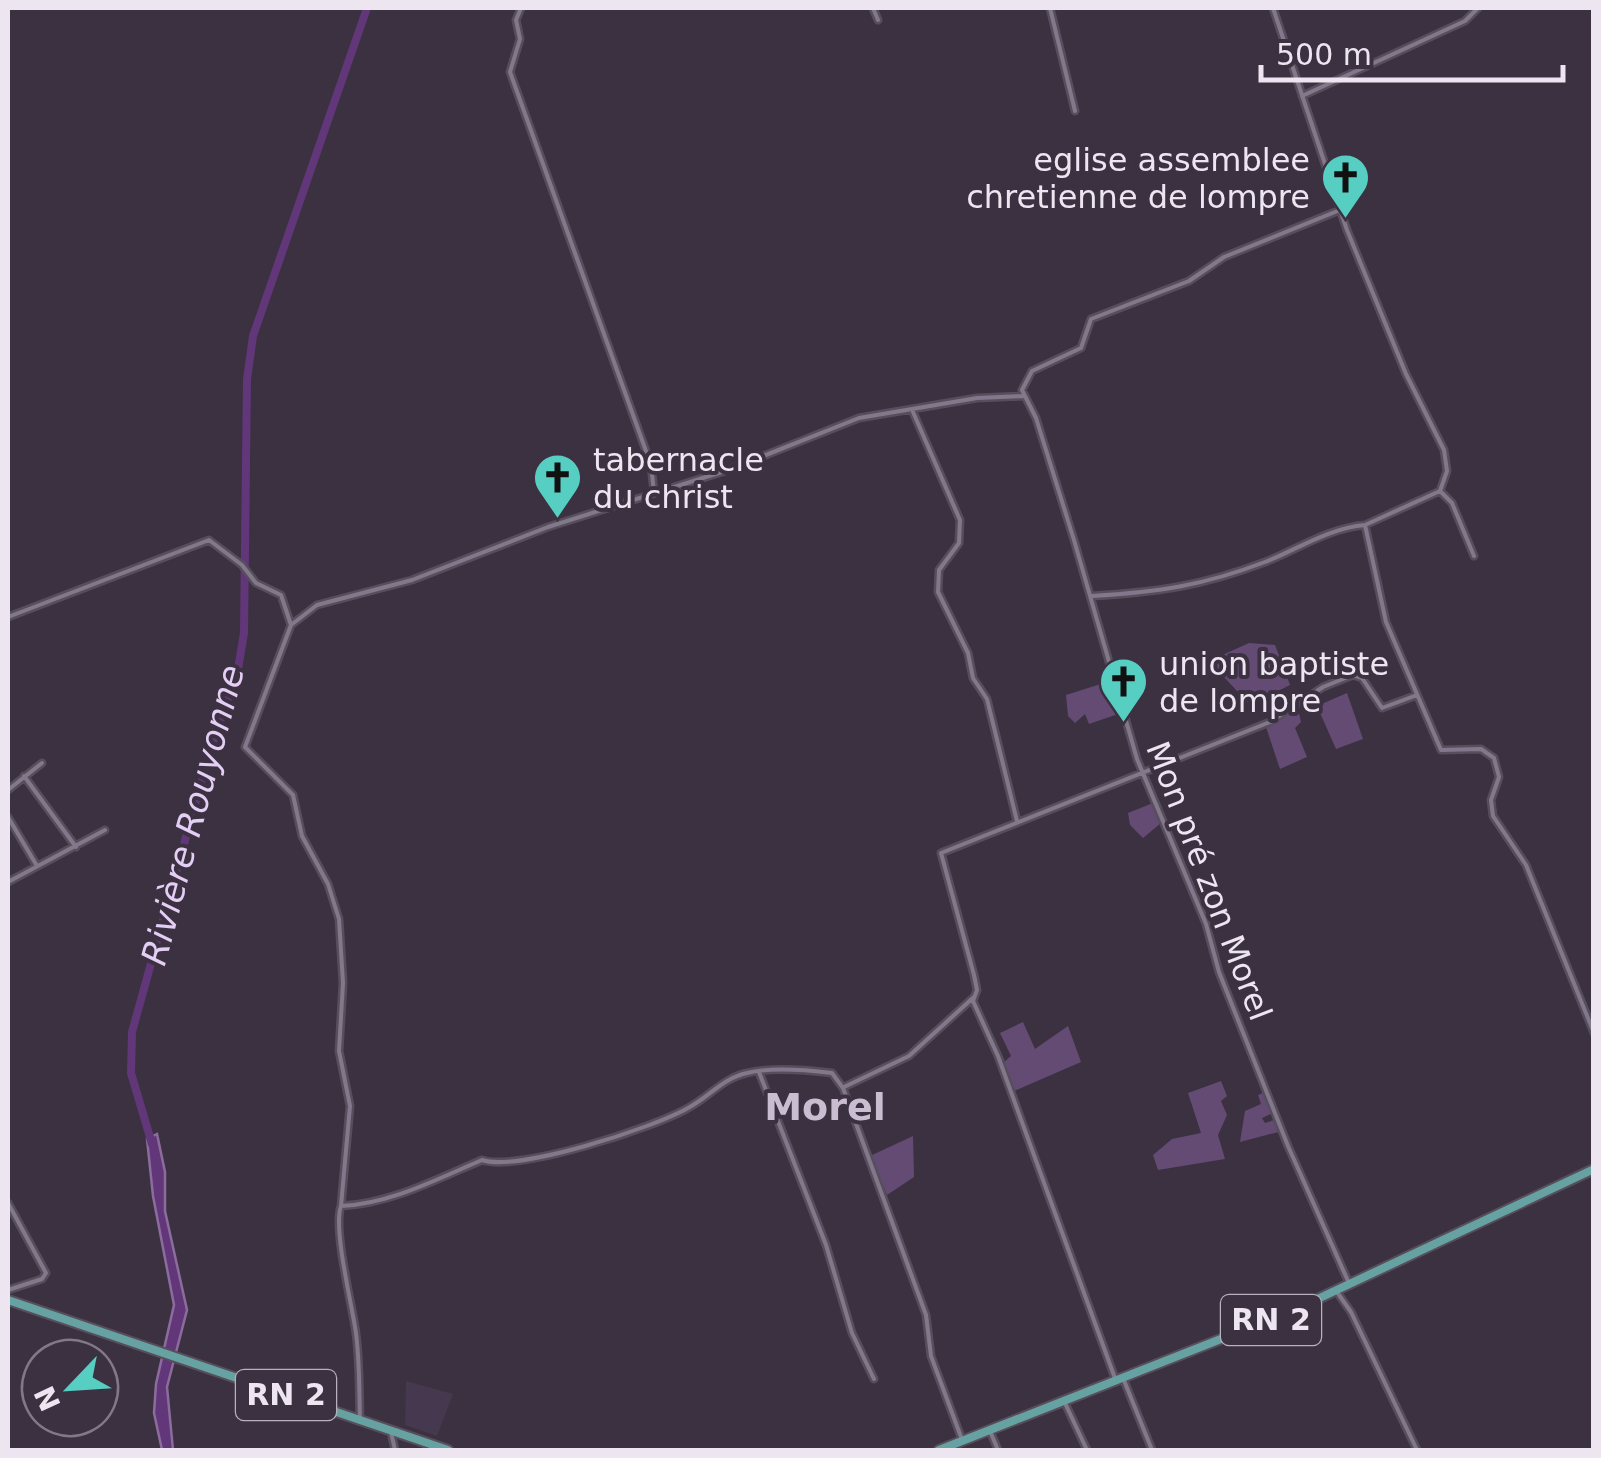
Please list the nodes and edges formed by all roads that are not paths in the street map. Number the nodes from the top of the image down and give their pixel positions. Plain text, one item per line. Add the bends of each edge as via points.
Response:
1 (521, 8) edge
2 (873, 8) edge
3 (1050, 8) edge
4 (1272, 8) edge
5 (1478, 8) edge
6 (878, 20) dead end
7 (1302, 96) junction
8 (1075, 111) dead end
9 (1340, 210) junction
10 (1024, 396) junction
11 (913, 412) junction
12 (1440, 491) junction
13 (654, 492) junction
14 (1364, 525) junction
15 (1474, 556) dead end
16 (1090, 596) junction
17 (8, 617) edge
18 (291, 625) junction
19 (1418, 694) junction
20 (42, 763) dead end
21 (1142, 775) junction
22 (24, 776) junction
23 (8, 790) edge
24 (8, 817) edge
25 (1017, 821) junction
26 (105, 830) dead end
27 (76, 847) junction
28 (37, 866) junction
29 (8, 882) edge
30 (974, 998) junction
31 (1594, 1033) edge
32 (759, 1072) junction
33 (843, 1088) junction
34 (1594, 1169) edge
35 (8, 1203) edge
36 (341, 1206) junction
37 (1350, 1285) junction
38 (8, 1290) edge
39 (1337, 1292) junction
40 (8, 1300) edge
41 (874, 1379) dead end
42 (1120, 1379) junction
43 (1064, 1401) junction
44 (360, 1420) junction
45 (990, 1431) junction
46 (390, 1432) junction
47 (963, 1442) junction
48 (396, 1450) edge
49 (448, 1450) edge
50 (939, 1450) edge
51 (998, 1450) edge
52 (1087, 1450) edge
53 (1152, 1450) edge
54 (1417, 1450) edge

1 - 13 street via 510,72 651,465
2 - 6 street
3 - 8 street
4 - 7 street
5 - 7 street via 1465,21
7 - 9 street
9 - 10 street via 1091,319 1080,348 1032,371
9 - 12 street via 1444,450 1447,471
10 - 11 street
10 - 16 street, Mon pré zon Morel
11 - 13 street via 859,418
11 - 25 street via 960,520 958,543 939,570 938,592 988,699
12 - 14 street
12 - 15 street via 1452,502
13 - 18 street via 412,580 328,600
14 - 16 street via 1174,590
14 - 19 street via 1386,622
16 - 21 street, Mon pré zon Morel
17 - 18 street via 208,540 256,583 280,595
18 - 36 street via 245,746 293,795 302,836 339,919 339,1051 350,1106
19 - 21 street via 1382,708 1353,675 1270,722
19 - 31 street via 1441,750 1481,749 1494,758 1499,777 1493,816 1526,865
20 - 22 street
21 - 25 street
21 - 37 street, Mon pré zon Morel
22 - 23 street
22 - 27 street
24 - 28 street
25 - 30 street via 949,847 940,858 974,975
26 - 27 street
27 - 28 street
28 - 29 street
30 - 33 street via 909,1056
30 - 42 street
32 - 33 street via 832,1072
32 - 36 street via 722,1082 658,1123 540,1158 482,1160 396,1196
32 - 41 street
33 - 47 street via 926,1314 931,1356
34 - 37 main road, RN 2
35 - 38 street via 46,1275
36 - 44 street via 336,1220 356,1326
37 - 39 main road, RN 2
39 - 42 main road, RN 2
39 - 54 street
40 - 44 main road, RN 2
42 - 43 main road, RN 2
42 - 53 street
43 - 45 main road, RN 2
43 - 52 street
44 - 46 main road, RN 2
45 - 47 main road, RN 2
45 - 51 street
46 - 48 street
46 - 49 main road, RN 2
47 - 50 main road, RN 2

